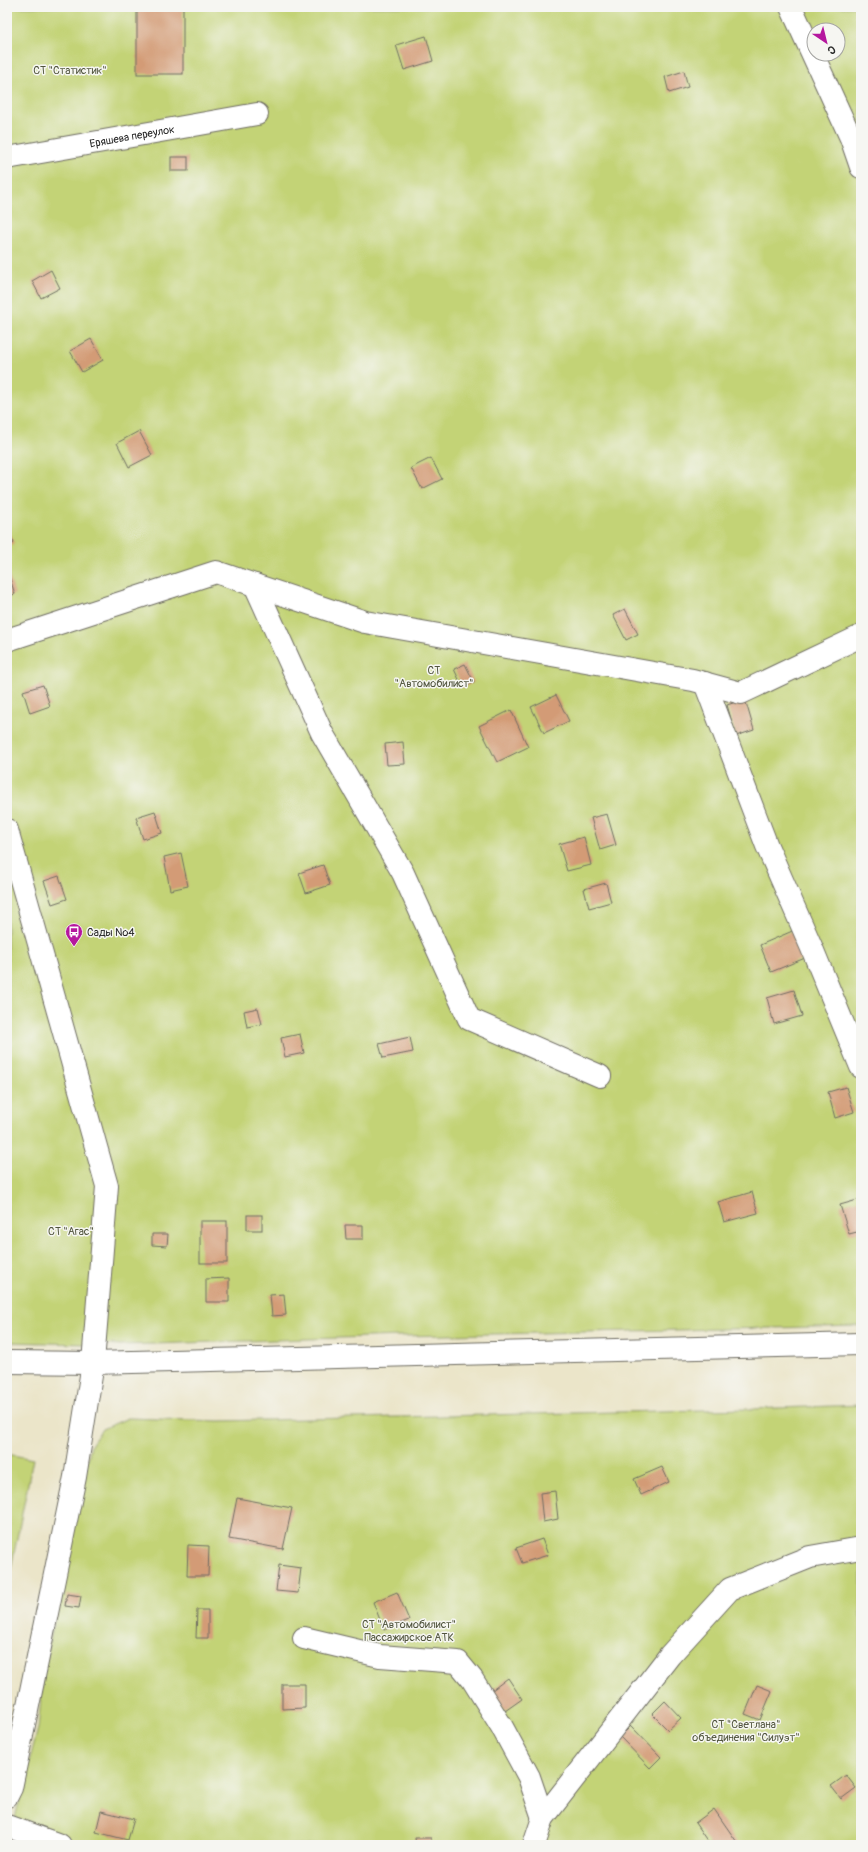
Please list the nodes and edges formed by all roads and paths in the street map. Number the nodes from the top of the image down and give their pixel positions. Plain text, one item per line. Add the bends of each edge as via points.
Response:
1 (791, 7) edge
2 (257, 114) dead end
3 (7, 158) edge
4 (861, 167) edge
5 (255, 586) junction
6 (861, 636) edge
7 (7, 640) edge
8 (705, 683) junction
9 (7, 830) edge
10 (861, 1067) edge
11 (600, 1076) dead end
12 (861, 1344) edge
13 (7, 1362) edge
14 (93, 1363) junction
15 (861, 1548) edge
16 (304, 1638) dead end
17 (7, 1796) edge
18 (543, 1818) junction
19 (7, 1826) edge
20 (60, 1845) edge
21 (534, 1845) edge

1 - 4 street via 851,138
2 - 3 street, Еряшева переулок
5 - 7 street via 216,572
5 - 8 street via 365,622
5 - 11 street via 322,733 403,873 469,1019
6 - 8 street via 741,693
8 - 10 street via 766,846
9 - 14 street via 107,1186
12 - 14 street
13 - 14 street
14 - 17 street via 75,1477 11,1788
15 - 18 street via 810,1557 730,1589 670,1655
16 - 18 street via 380,1656 458,1662 472,1679 529,1777
18 - 21 street
19 - 20 street

